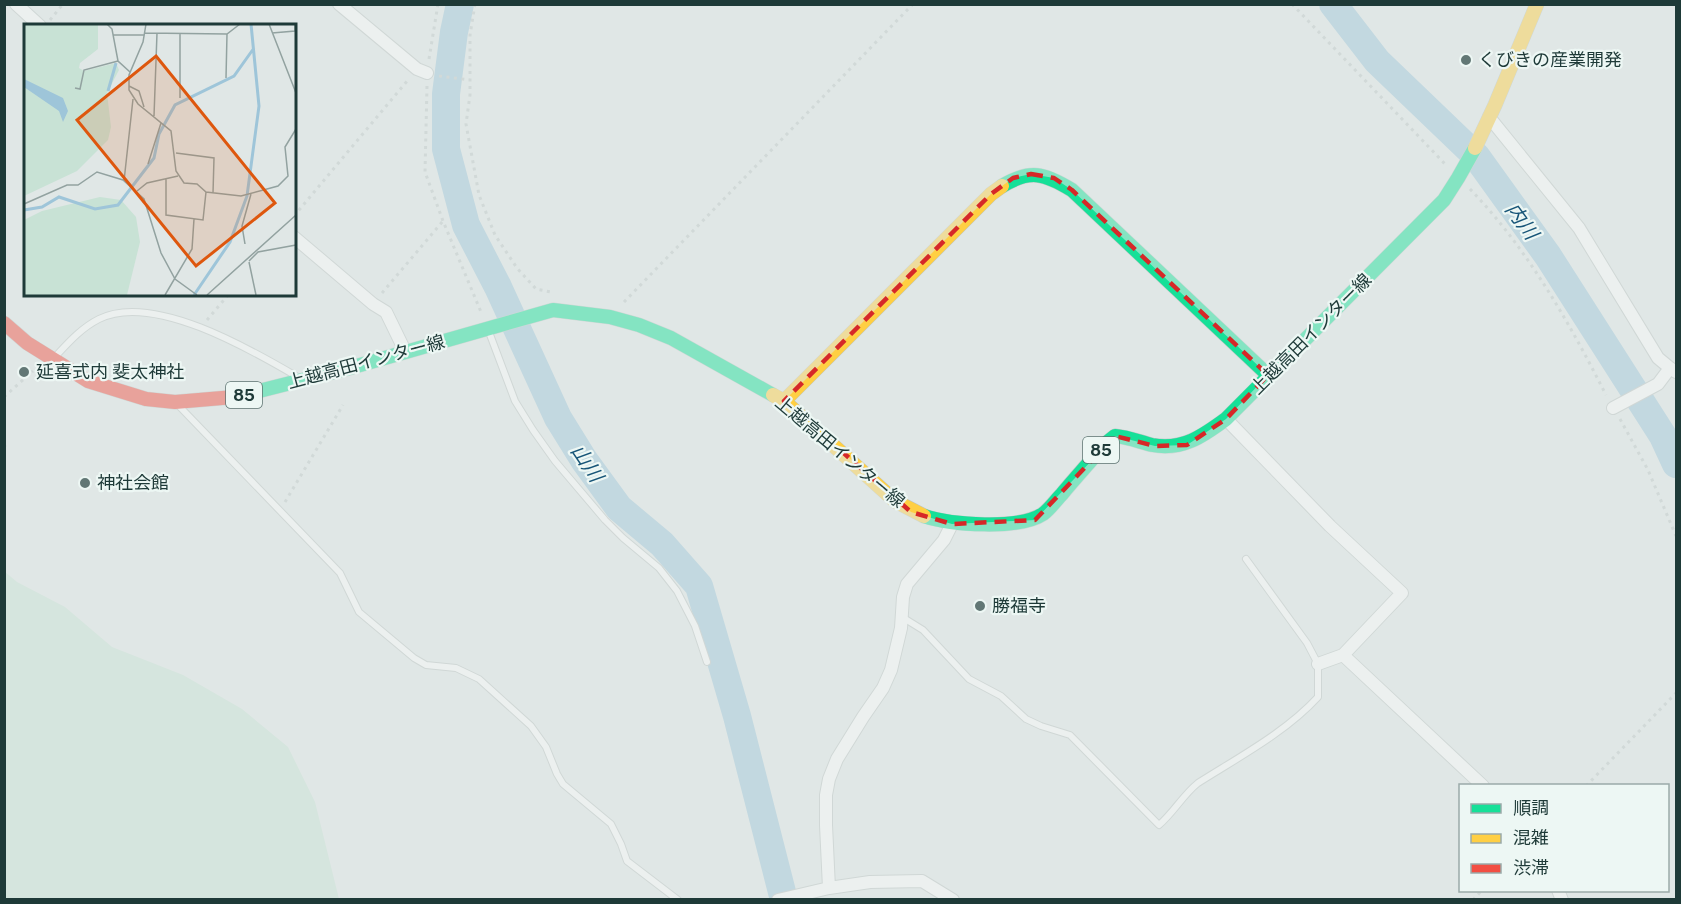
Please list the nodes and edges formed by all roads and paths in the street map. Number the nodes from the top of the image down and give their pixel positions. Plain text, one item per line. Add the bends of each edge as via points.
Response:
1 (16, 4) edge
2 (63, 4) edge
3 (339, 4) edge
4 (438, 4) edge
5 (475, 4) edge
6 (913, 4) edge
7 (1292, 4) edge
8 (1537, 4) edge
9 (38, 24) edge
10 (47, 24) edge
11 (426, 72) junction
12 (470, 80) junction
13 (1489, 117) junction
14 (1460, 178) junction
15 (296, 214) edge
16 (443, 221) junction
17 (296, 239) edge
18 (557, 293) dead end
19 (227, 296) edge
20 (373, 304) junction
21 (610, 316) junction
22 (4, 323) edge
23 (201, 327) junction
24 (491, 327) junction
25 (405, 351) junction
26 (52, 360) junction
27 (1673, 370) edge
28 (33, 371) dead end
29 (1268, 375) junction
30 (301, 380) junction
31 (4, 397) edge
32 (784, 401) junction
33 (175, 402) junction
34 (343, 405) dead end
35 (1613, 408) junction
36 (1226, 419) junction
37 (280, 511) junction
38 (952, 524) junction
39 (1677, 536) edge
40 (1246, 559) dead end
41 (902, 617) junction
42 (1343, 655) junction
43 (707, 662) dead end
44 (1318, 664) junction
45 (1677, 693) edge
46 (1481, 784) edge
47 (1588, 784) edge
48 (829, 888) junction
49 (678, 900) edge
50 (778, 900) edge
51 (953, 900) edge

1 - 9 street
2 - 10 path
3 - 11 street
4 - 11 path
5 - 12 path
6 - 21 path
7 - 14 path
8 - 13 main road, 上越高田インター線 / 85
11 - 12 path
11 - 15 path
11 - 16 path via 425,172
12 - 18 path via 466,124 479,195 495,235 536,289
13 - 14 main road, 上越高田インター線 / 85
13 - 27 street via 1579,228 1658,358
14 - 29 main road, 上越高田インター線 / 85 via 1444,200
14 - 35 path via 1514,242 1551,295
16 - 20 path
16 - 24 path
17 - 20 street
19 - 23 path
20 - 25 street via 386,312
21 - 24 main road, 上越高田インター線 / 85 via 553,310
21 - 32 main road, 上越高田インター線 / 85 via 671,338
22 - 26 main road, 上越高田インター線 / 85
23 - 26 lane via 150,313 124,312 100,318 76,334
23 - 30 lane via 254,351
24 - 25 main road, 上越高田インター線 / 85
24 - 43 lane via 515,401 533,430 605,520 659,568 677,591
25 - 30 main road, 上越高田インター線 / 85
26 - 33 main road, 上越高田インター線 / 85 via 88,381 146,399
27 - 35 street via 1658,384
28 - 31 path
29 - 32 main road via 1072,190 1054,178 1031,174 1013,178 991,194
29 - 36 main road, 上越高田インター線 / 85
30 - 33 main road, 上越高田インター線 / 85 via 234,397
32 - 38 main road, 上越高田インター線 / 85 via 895,501 911,512
33 - 37 lane
34 - 37 path
35 - 39 path via 1648,470
36 - 38 main road, 上越高田インター線 / 85 via 1187,445 1174,447 1115,436 1035,520
36 - 42 street via 1402,593
37 - 49 lane via 340,573 359,612 426,665 456,668 479,679 531,726 563,784 611,824 627,861
38 - 41 street via 944,540 907,584
40 - 44 lane
41 - 44 lane via 923,630 969,680 1001,696 1026,719 1070,735 1159,825 1198,783 1305,711 1318,696
41 - 48 street via 898,645 883,688 837,759 829,779
42 - 44 street
42 - 46 street
45 - 47 path
48 - 50 street
48 - 51 street via 922,881

